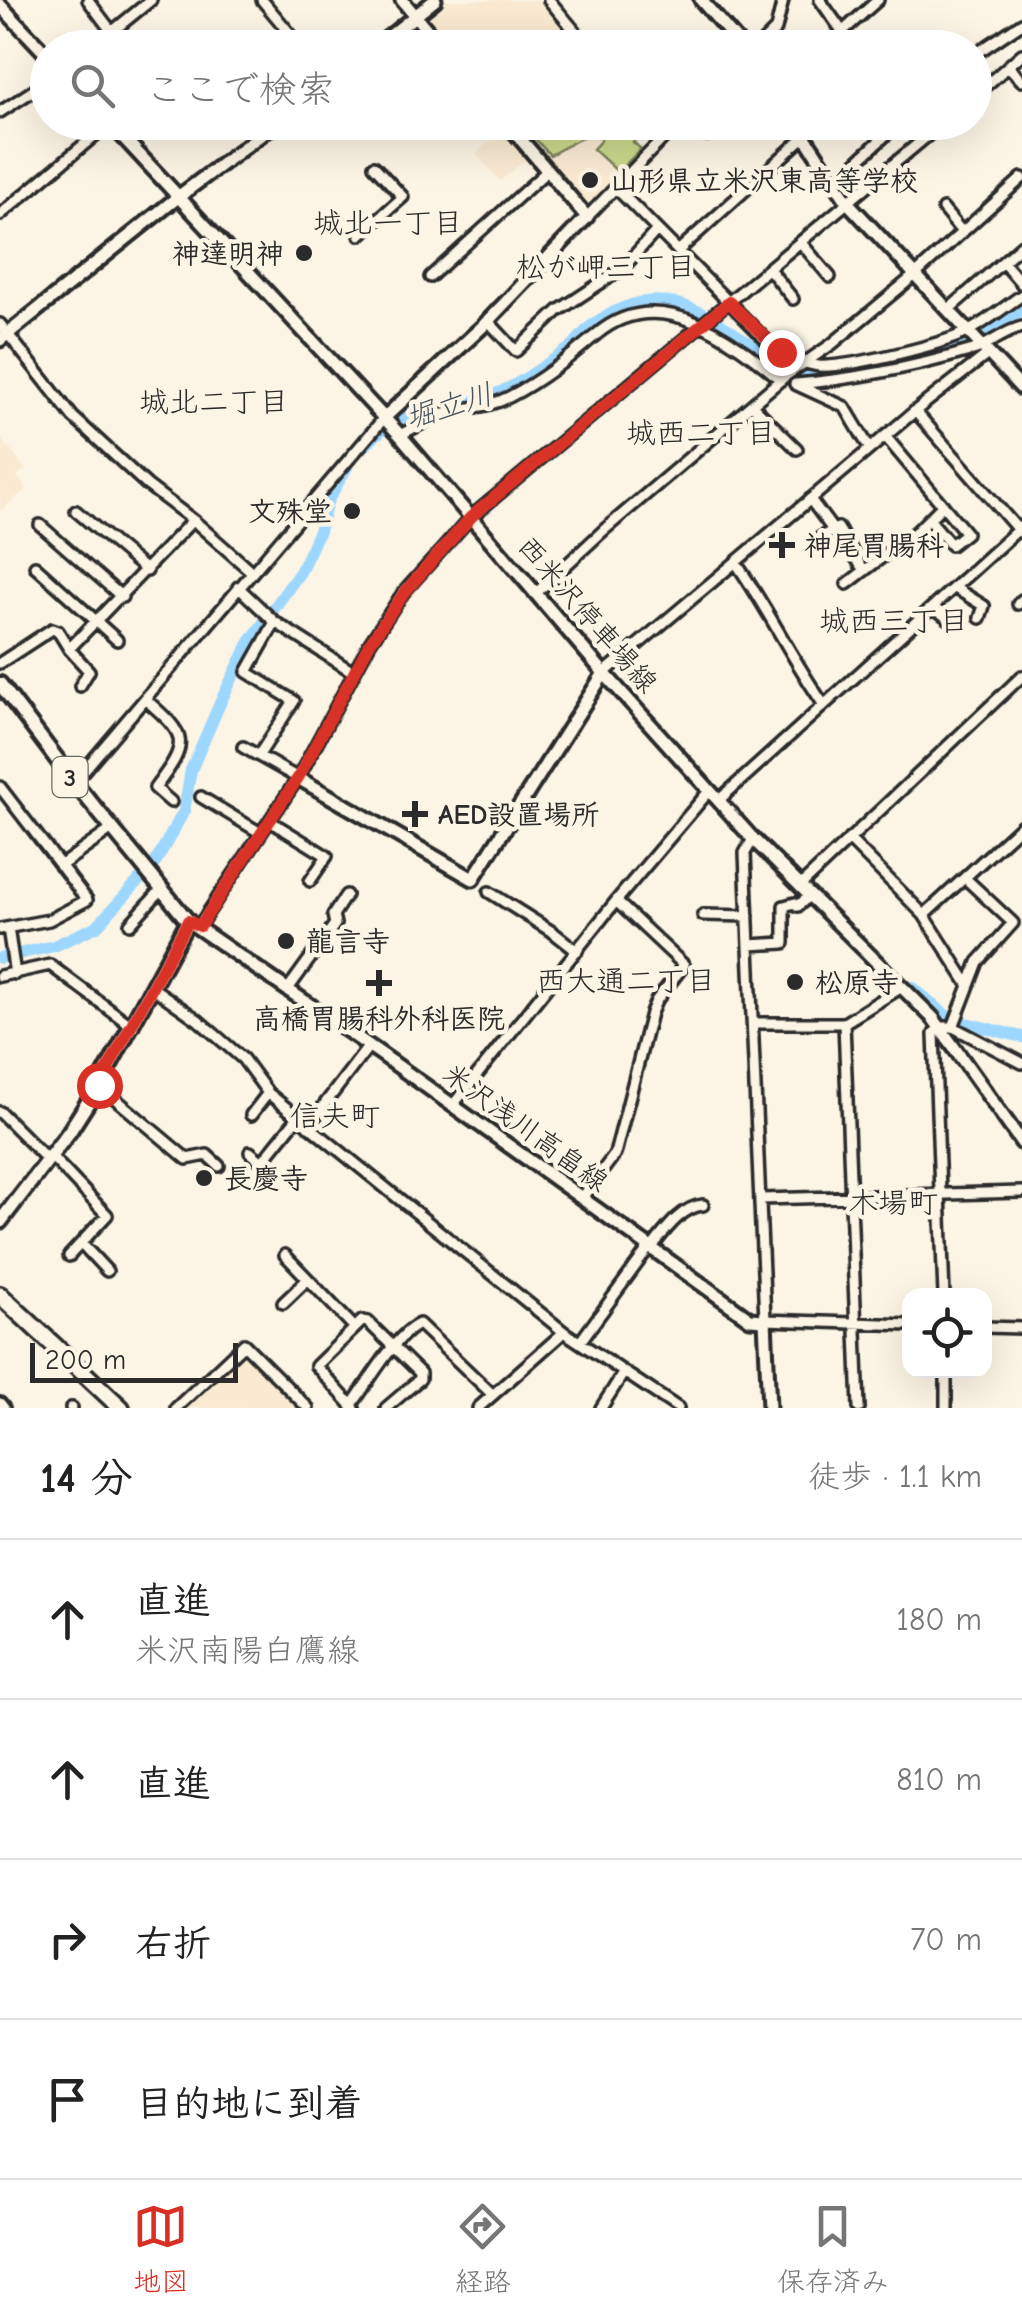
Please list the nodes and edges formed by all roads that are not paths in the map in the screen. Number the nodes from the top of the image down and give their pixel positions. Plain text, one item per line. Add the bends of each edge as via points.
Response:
1 (88, 0) edge
2 (151, 0) edge
3 (262, 0) edge
4 (402, 0) edge
5 (435, 0) edge
6 (549, 0) edge
7 (701, 0) edge
8 (837, 0) edge
9 (878, 0) edge
10 (781, 2) edge
11 (823, 4) edge
12 (0, 5) edge
13 (415, 16) junction
14 (1022, 24) edge
15 (110, 30) edge
16 (114, 30) edge
17 (287, 30) edge
18 (398, 30) edge
19 (427, 30) edge
20 (575, 30) edge
21 (727, 30) edge
22 (775, 30) edge
23 (841, 30) edge
24 (843, 30) edge
25 (30, 37) edge
26 (992, 43) edge
27 (1022, 54) edge
28 (1008, 66) junction
29 (992, 80) edge
30 (1022, 81) edge
31 (30, 93) edge
32 (0, 112) edge
33 (90, 140) edge
34 (125, 140) edge
35 (254, 140) edge
36 (521, 140) edge
37 (662, 140) edge
38 (801, 140) edge
39 (806, 140) edge
40 (880, 140) edge
41 (923, 140) edge
42 (374, 166) dead end
43 (547, 171) junction
44 (1022, 178) edge
45 (835, 182) junction
46 (616, 188) junction
47 (178, 198) junction
48 (850, 204) junction
49 (943, 209) dead end
50 (0, 215) edge
51 (587, 217) junction
52 (658, 230) junction
53 (962, 232) junction
54 (360, 235) dead end
55 (802, 244) junction
56 (1022, 245) edge
57 (678, 251) junction
58 (1003, 262) junction
59 (770, 270) junction
60 (915, 274) junction
61 (430, 276) dead end
62 (830, 278) dead end
63 (1022, 284) edge
64 (1022, 295) edge
65 (793, 300) dead end
66 (729, 302) junction
67 (948, 310) junction
68 (488, 321) junction
69 (702, 324) junction
70 (1022, 327) edge
71 (3, 333) edge
72 (970, 333) junction
73 (984, 348) junction
74 (804, 361) junction
75 (784, 377) junction
76 (796, 384) junction
77 (1021, 387) edge
78 (752, 405) junction
79 (915, 411) junction
80 (385, 419) junction
81 (400, 434) junction
82 (885, 436) junction
83 (797, 449) dead end
84 (870, 449) junction
85 (810, 499) junction
86 (942, 505) junction
87 (76, 512) dead end
88 (471, 517) junction
89 (928, 519) junction
90 (193, 520) junction
91 (40, 524) dead end
92 (834, 530) junction
93 (1021, 530) edge
94 (821, 538) dead end
95 (736, 563) junction
96 (35, 566) dead end
97 (146, 570) junction
98 (864, 571) junction
99 (252, 572) junction
100 (847, 584) dead end
101 (238, 587) junction
102 (956, 588) junction
103 (536, 594) junction
104 (122, 597) junction
105 (934, 607) junction
106 (980, 618) dead end
107 (97, 622) junction
108 (275, 622) junction
109 (954, 623) dead end
110 (117, 640) dead end
111 (69, 649) junction
112 (0, 663) edge
113 (353, 672) junction
114 (604, 673) junction
115 (1019, 683) edge
116 (1, 686) edge
117 (80, 686) dead end
118 (145, 699) junction
119 (824, 705) junction
120 (243, 747) dead end
121 (259, 755) junction
122 (298, 778) junction
123 (74, 782) junction
124 (0, 787) edge
125 (714, 795) junction
126 (200, 797) dead end
127 (170, 802) dead end
128 (270, 821) junction
129 (1022, 825) edge
130 (112, 829) junction
131 (259, 832) junction
132 (753, 838) junction
133 (849, 839) junction
134 (60, 866) junction
135 (966, 878) junction
136 (310, 881) dead end
137 (159, 888) junction
138 (805, 890) junction
139 (489, 892) dead end
140 (346, 895) dead end
141 (616, 902) junction
142 (703, 915) dead end
143 (924, 915) junction
144 (748, 916) junction
145 (194, 923) junction
146 (130, 924) dead end
147 (5, 931) edge
148 (749, 945) junction
149 (576, 952) junction
150 (15, 972) junction
151 (0, 976) edge
152 (968, 984) junction
153 (902, 987) junction
154 (153, 988) junction
155 (288, 989) junction
156 (753, 1023) junction
157 (844, 1023) junction
158 (133, 1027) junction
159 (949, 1027) junction
160 (368, 1047) junction
161 (1022, 1063) edge
162 (99, 1085) junction
163 (268, 1093) junction
164 (452, 1105) junction
165 (0, 1112) edge
166 (251, 1115) dead end
167 (298, 1117) junction
168 (308, 1126) junction
169 (1022, 1143) edge
170 (250, 1152) dead end
171 (49, 1158) junction
172 (219, 1166) dead end
173 (1022, 1192) edge
174 (848, 1195) junction
175 (941, 1195) junction
176 (582, 1198) junction
177 (761, 1199) junction
178 (703, 1204) dead end
179 (0, 1222) edge
180 (81, 1243) junction
181 (651, 1246) junction
182 (285, 1255) dead end
183 (69, 1256) dead end
184 (106, 1271) dead end
185 (308, 1279) junction
186 (944, 1288) edge
187 (0, 1295) edge
188 (284, 1303) dead end
189 (764, 1320) junction
190 (855, 1325) junction
191 (902, 1325) edge
192 (992, 1326) edge
193 (355, 1328) junction
194 (1022, 1328) edge
195 (564, 1332) junction
196 (580, 1342) junction
197 (395, 1346) junction
198 (624, 1372) junction
199 (946, 1378) edge
200 (493, 1395) junction
201 (352, 1407) edge
202 (120, 1408) edge
203 (176, 1408) edge
204 (308, 1408) edge
205 (386, 1408) edge
206 (478, 1408) edge
207 (601, 1408) edge
208 (678, 1408) edge
209 (769, 1408) edge
210 (859, 1408) edge
211 (946, 1408) edge

1 - 15 street
2 - 16 street
3 - 17 street
4 - 13 main road
5 - 13 main road
6 - 20 street
7 - 21 main road
8 - 11 street
9 - 24 street
10 - 22 street
11 - 23 street
12 - 25 main road
13 - 18 main road
13 - 19 main road
14 - 26 street
27 - 28 street
28 - 29 street
28 - 30 street
31 - 32 street
33 - 50 street
34 - 47 main road, 西米沢停車場線
35 - 47 main road
36 - 43 main road
37 - 46 street
38 - 57 street
39 - 45 main road
40 - 45 street
41 - 48 street
42 - 54 street via 403,197
43 - 51 main road
43 - 61 street
44 - 53 street
45 - 48 main road
46 - 51 street
46 - 52 street
47 - 71 main road
47 - 80 main road, 西米沢停車場線
48 - 55 street
48 - 60 main road
49 - 53 street
51 - 68 main road
52 - 57 street
52 - 68 street via 622,269 558,311 516,351
53 - 60 street
55 - 59 street
55 - 62 street
56 - 58 street
57 - 66 street
58 - 63 street
58 - 67 street
59 - 65 street
59 - 66 street
60 - 67 main road
60 - 74 street
64 - 72 street
66 - 69 street
66 - 74 street via 781,352
67 - 72 main road
68 - 80 main road
69 - 75 street
69 - 81 street via 658,311 635,314 507,398 448,412
69 - 88 street
70 - 73 street
71 - 90 street via 73,417
72 - 73 main road
72 - 74 street via 839,364
73 - 76 street
73 - 77 main road
73 - 79 street
74 - 75 street
75 - 76 street
75 - 78 street
76 - 84 street via 845,407
78 - 83 street
78 - 103 street
79 - 82 street
79 - 93 street
80 - 81 main road, 西米沢停車場線
80 - 99 street
81 - 88 main road, 西米沢停車場線
82 - 84 street
82 - 86 street
84 - 85 street
85 - 92 street
85 - 95 street
86 - 89 street
86 - 89 street via 966,533 952,545
87 - 97 street
88 - 103 main road, 西米沢停車場線
88 - 113 street via 404,593
89 - 98 street
90 - 97 street
90 - 99 street
91 - 104 street
92 - 94 street
92 - 98 street
93 - 102 street
95 - 114 street
95 - 119 street
96 - 107 street
97 - 104 street
98 - 100 street
99 - 101 street
101 - 108 street
101 - 118 street
102 - 105 street
102 - 106 street via 984,606
103 - 114 main road, 西米沢停車場線
104 - 107 street
105 - 109 street
105 - 119 street
107 - 110 street
107 - 111 street
108 - 113 street
108 - 121 street via 247,672 294,701
111 - 112 street via 52,630
111 - 117 street via 89,670
113 - 122 street
114 - 122 main road via 472,879
114 - 125 main road, 西米沢停車場線
115 - 133 street
116 - 123 main road, 3
118 - 123 street
118 - 127 street via 173,723 181,741 177,760 155,788
119 - 125 street
120 - 121 street
121 - 122 street
122 - 128 street
123 - 130 main road, 3
124 - 134 street
125 - 132 main road, 西米沢停車場線
125 - 141 street
126 - 131 street
128 - 131 street
128 - 136 street via 327,856
129 - 135 street
130 - 134 street
130 - 137 main road, 3
131 - 145 street
132 - 138 main road, 西米沢停車場線
132 - 144 street via 745,853
133 - 138 street
133 - 143 street
134 - 147 street via 86,900 49,920
135 - 143 street
135 - 152 street via 1014,923 978,962
137 - 145 main road, 3
137 - 146 street
138 - 148 street via 798,906 784,906 784,943
138 - 153 main road, 西米沢停車場線
139 - 149 street
140 - 155 street via 333,915 335,924
141 - 149 street
141 - 176 street via 684,965 656,1000 616,1154
142 - 144 street
143 - 152 street
144 - 148 street
145 - 154 main road
145 - 155 main road, 米沢浅川高畠線
147 - 150 street
148 - 156 street
149 - 164 street
150 - 151 street
150 - 158 street via 50,964
152 - 159 street
153 - 157 street
153 - 159 main road, 西米沢停車場線
154 - 158 main road
154 - 163 street via 244,1059
155 - 160 main road, 米沢浅川高畠線
156 - 157 street
156 - 177 street
157 - 174 street
158 - 162 main road
159 - 161 street
159 - 169 main road, 西米沢停車場線
159 - 175 street via 934,1034
160 - 164 main road, 米沢浅川高畠線
160 - 168 street
162 - 171 main road
162 - 172 street via 187,1159 207,1155
163 - 166 street
163 - 167 street
164 - 176 main road, 米沢浅川高畠線
165 - 171 street
167 - 168 street
167 - 170 street via 262,1162
168 - 195 street
171 - 179 main road
171 - 180 street via 107,1216
173 - 175 street
174 - 175 street
174 - 177 street
174 - 190 street
175 - 186 street
176 - 181 main road, 米沢浅川高畠線
177 - 189 street
178 - 181 street
180 - 183 street
180 - 184 street
181 - 189 main road, 米沢浅川高畠線 via 750,1319
181 - 196 street
182 - 185 street
185 - 188 street
185 - 193 street
187 - 202 highway
189 - 190 street
189 - 209 main road
190 - 191 street
190 - 210 street
192 - 194 street
193 - 197 street via 368,1322
193 - 201 street via 316,1366
195 - 196 street
195 - 200 street
196 - 198 street
197 - 200 street via 413,1326 424,1326
197 - 201 street
197 - 205 street via 420,1379
198 - 207 street
198 - 208 street
199 - 211 street
200 - 206 street
203 - 204 street via 244,1344

